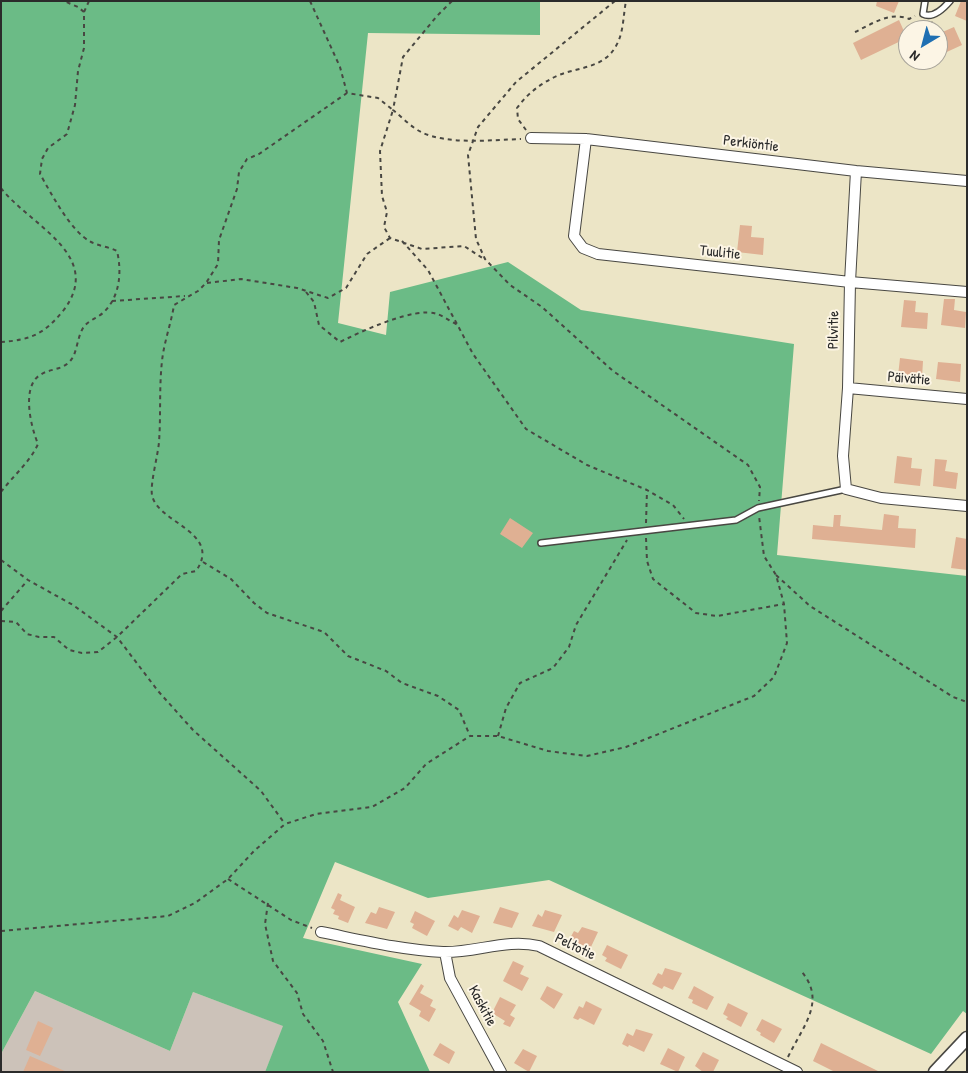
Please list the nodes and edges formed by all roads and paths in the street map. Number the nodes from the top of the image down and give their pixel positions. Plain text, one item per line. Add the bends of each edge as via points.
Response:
1 (64, 1) edge
2 (89, 1) edge
3 (310, 1) edge
4 (452, 1) edge
5 (615, 1) edge
6 (626, 1) edge
7 (925, 1) edge
8 (950, 1) edge
9 (923, 10) junction
10 (84, 12) junction
11 (931, 16) junction
12 (931, 20) edge
13 (855, 32) dead end
14 (346, 93) junction
15 (393, 110) junction
16 (531, 138) junction
17 (586, 139) junction
18 (474, 140) junction
19 (856, 172) junction
20 (967, 181) edge
21 (1, 188) edge
22 (390, 238) junction
23 (402, 241) junction
24 (485, 259) junction
25 (850, 282) junction
26 (206, 283) junction
27 (305, 291) junction
28 (967, 292) edge
29 (187, 296) junction
30 (112, 302) junction
31 (458, 325) junction
32 (1, 342) edge
33 (848, 388) junction
34 (967, 399) edge
35 (846, 489) junction
36 (647, 490) junction
37 (1, 492) edge
38 (967, 506) edge
39 (758, 508) junction
40 (690, 527) junction
41 (646, 532) junction
42 (631, 533) junction
43 (541, 543) dead end
44 (1, 560) edge
45 (202, 562) junction
46 (776, 575) junction
47 (28, 580) junction
48 (784, 604) junction
49 (1, 611) edge
50 (1, 621) edge
51 (117, 637) junction
52 (967, 702) edge
53 (470, 736) junction
54 (498, 736) junction
55 (285, 824) junction
56 (228, 879) junction
57 (268, 903) junction
58 (1, 931) edge
59 (321, 932) joint
60 (445, 952) junction
61 (801, 970) dead end
62 (967, 1038) edge
63 (784, 1065) junction
64 (333, 1072) edge
65 (501, 1072) edge
66 (797, 1072) edge
67 (935, 1072) edge

1 - 10 path
2 - 10 path
3 - 14 path via 340,67
4 - 15 path via 403,57
5 - 18 path via 516,82 478,127
6 - 16 path via 624,25 616,47 601,62 543,83 517,108 518,119
7 - 9 lane
8 - 11 lane
9 - 11 lane via 926,16
9 - 13 path via 909,19 899,15 889,17
10 - 30 path via 84,48 75,105 67,134 48,148 40,174 81,235 92,243 117,251 121,267
11 - 12 path
14 - 15 path via 378,98
14 - 26 path via 247,159 239,172 237,189 219,240 218,264
15 - 18 path via 419,132
15 - 22 path via 380,151 382,196 387,212 384,227
16 - 17 street, Perkiöntie
16 - 18 path
17 - 19 street, Perkiöntie
17 - 25 street, Tuulitie via 574,236 583,248 598,254
18 - 24 path via 468,155 470,196 476,240
19 - 20 street, Perkiöntie
19 - 25 street, Pilvitie
21 - 32 path via 12,203 65,247 74,264 75,281 70,301 49,328 21,340
22 - 23 path
22 - 27 path via 367,254 346,288 328,298
23 - 24 path via 422,249 464,246
23 - 31 path via 428,270
24 - 39 path via 510,285 542,307 613,371 748,465 760,487
25 - 28 street, Tuulitie
25 - 33 street, Pilvitie
26 - 27 path via 242,279
26 - 29 path
27 - 31 path via 314,302 320,325 340,342 373,325 413,315 436,313
29 - 30 path
29 - 45 path via 174,305 162,360 159,442 151,494 157,508 186,528 201,545
30 - 37 path via 84,326 72,359 62,368 39,375 31,387 29,418 38,444 32,456
31 - 36 path via 473,354 526,429 587,465
33 - 34 street, Päivätie
33 - 35 street, Pilvitie via 843,456
35 - 38 street via 881,498
35 - 39 lane
36 - 40 path via 673,506
36 - 41 path
39 - 40 lane via 736,520
39 - 46 path via 764,556
40 - 41 lane
41 - 42 lane
41 - 48 path via 647,561 653,579 696,613 717,616
42 - 43 lane
42 - 54 path via 576,625 569,646 553,668 520,683 506,708
44 - 47 path
45 - 51 path via 196,571 182,574
45 - 53 path via 232,579 268,613 324,632 348,656 386,671 402,683 459,710
46 - 48 path
46 - 52 path via 810,606 953,697
47 - 49 path
47 - 51 path via 72,605
48 - 54 path via 787,643 774,677 754,696 626,747 587,756 548,751
50 - 51 path via 16,622 27,634 54,638 70,650 82,653 98,652
51 - 55 path via 193,730 261,791
53 - 54 path
53 - 55 path via 426,764 405,788 372,807 316,814
55 - 56 path via 254,850
56 - 57 path
56 - 58 path via 195,903 168,916
57 - 59 path via 291,920
57 - 64 path via 265,924 273,961 297,993 303,1014 323,1041
59 - 60 street, Peltotie
60 - 63 street, Peltotie via 526,943 539,946
60 - 65 street, Kaskitie via 450,978
61 - 63 path via 811,982 814,1005
62 - 67 street
63 - 66 street, Peltotie

